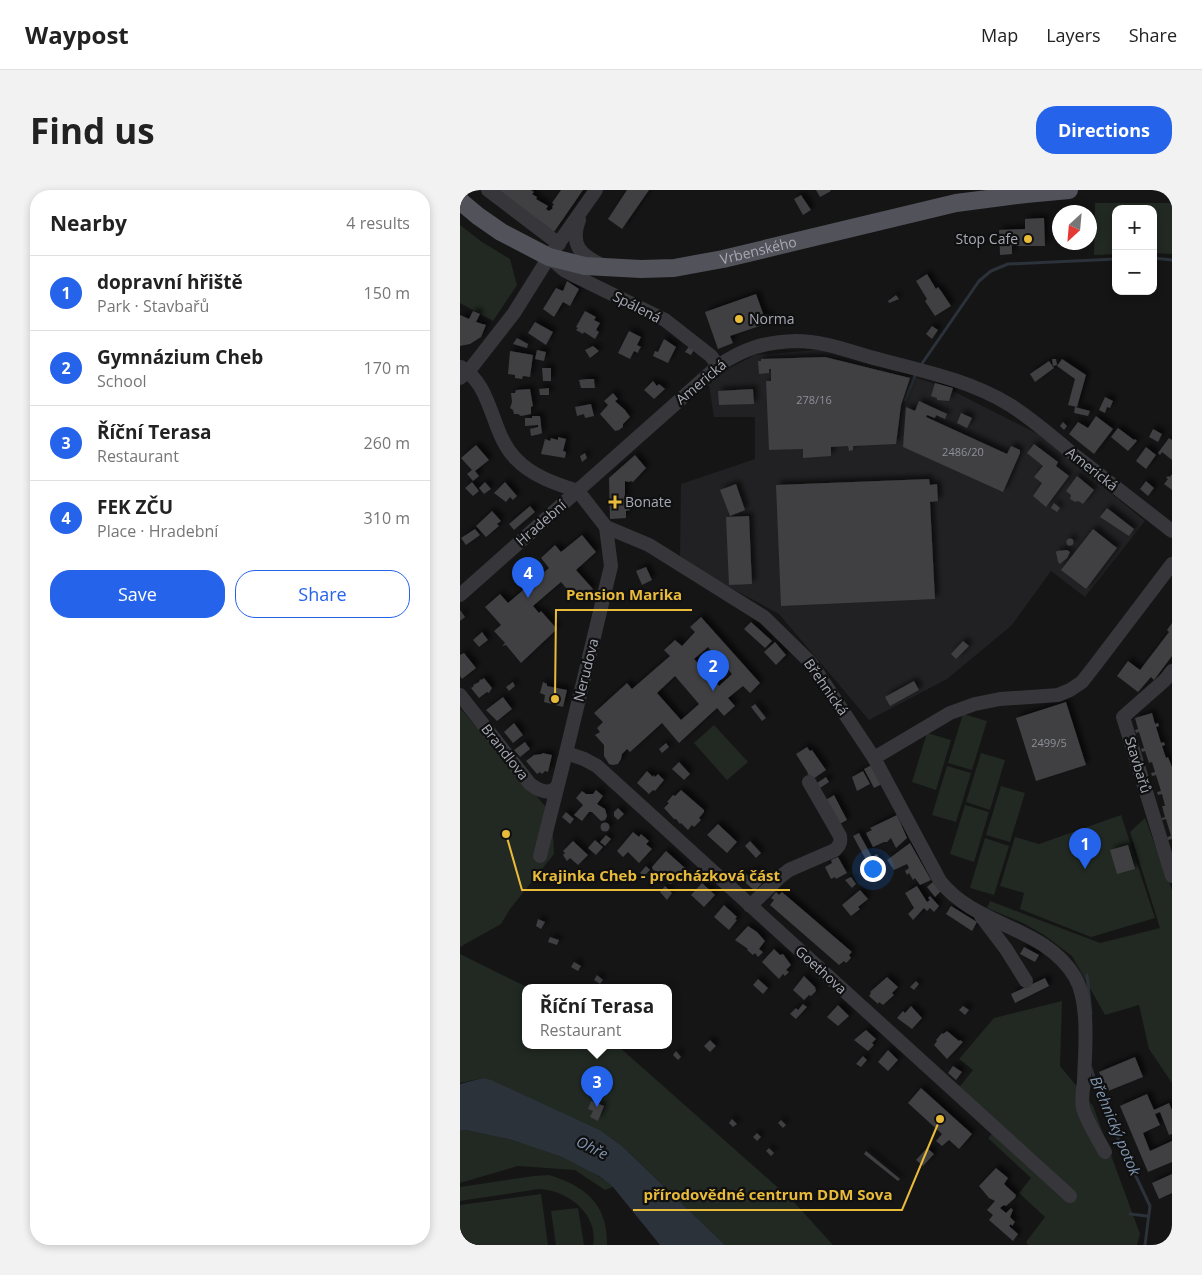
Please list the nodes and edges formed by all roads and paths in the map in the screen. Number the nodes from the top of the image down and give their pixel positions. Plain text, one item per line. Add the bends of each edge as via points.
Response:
1 (488, 190) edge
2 (596, 190) edge
3 (1069, 190) edge
4 (460, 201) edge
5 (582, 210) junction
6 (554, 251) junction
7 (610, 268) junction
8 (718, 366) junction
9 (463, 372) edge
10 (578, 492) junction
11 (606, 527) junction
12 (1172, 531) edge
13 (1172, 564) edge
14 (460, 595) edge
15 (1172, 671) edge
16 (460, 695) edge
17 (566, 753) junction
18 (874, 758) junction
19 (810, 782) dead end
20 (558, 787) junction
21 (540, 856) dead end
22 (1172, 876) edge
23 (750, 906) junction
24 (979, 914) junction
25 (1026, 981) dead end
26 (1105, 1152) dead end
27 (1070, 1196) dead end

1 - 6 street, Vrbenského
2 - 5 street
3 - 7 main road, Vrbenského via 956,203 723,260 674,268
4 - 6 main road, Vrbenského via 501,232
5 - 6 street
5 - 7 street via 575,233 580,250 587,258
6 - 7 main road, Vrbenského via 585,266
6 - 8 street, Spálená via 564,270 665,320 711,356
6 - 9 street via 514,313
8 - 10 street, Americká
8 - 12 street, Americká via 749,348 798,341 835,346 959,381 1010,405
9 - 10 street via 478,383 515,458 526,468
10 - 11 street
10 - 14 street, Hradební
11 - 17 street, Nerudova via 611,566
11 - 18 street, Břehnická via 649,545 764,617 811,663
13 - 18 street via 1082,682 1070,690 1058,695 984,702 950,713
15 - 22 street, Stavbařů via 1123,717
16 - 20 street, Brandlova via 530,784 548,792
17 - 20 street, Nerudova
17 - 23 street, Goethova via 597,766
18 - 24 street, Břehnická via 940,881 949,893
19 - 23 street via 840,836 839,846 780,876
20 - 21 street, Nerudova
23 - 27 street, Goethova
24 - 25 street, Břehnická
24 - 26 street, Břehnická via 1047,947 1075,977 1084,1004 1086,1031 1083,1107

